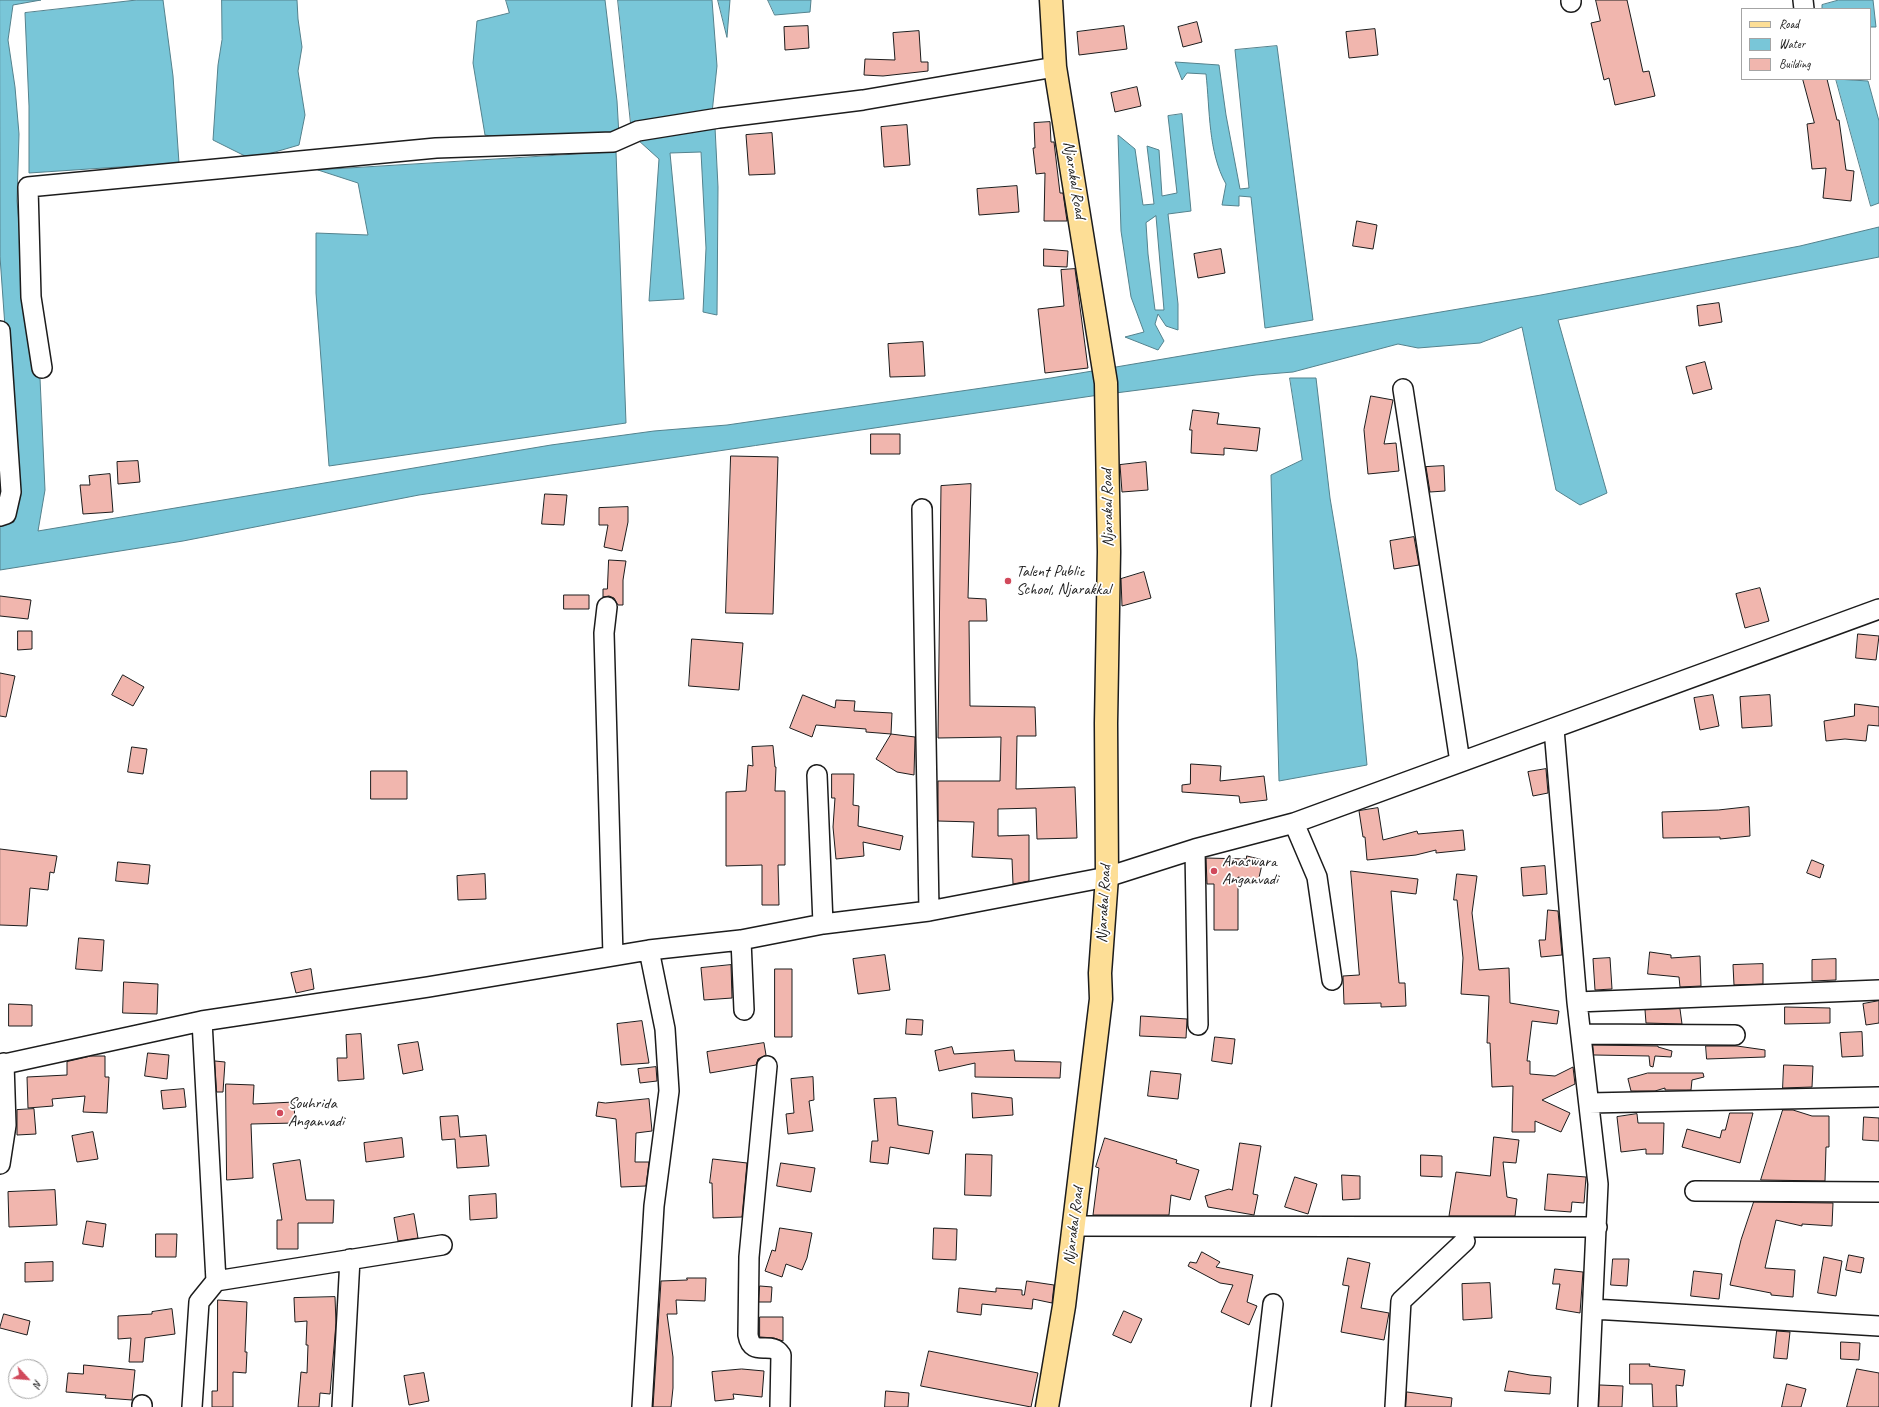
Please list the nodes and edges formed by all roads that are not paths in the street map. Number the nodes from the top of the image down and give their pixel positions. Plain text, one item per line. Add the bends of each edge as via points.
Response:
1 (1051, 0) edge
2 (1056, 67) junction
3 (0, 331) edge
4 (42, 368) dead end
5 (1403, 389) dead end
6 (922, 509) dead end
7 (0, 516) edge
8 (607, 607) dead end
9 (1879, 610) edge
10 (1554, 729) junction
11 (1460, 762) junction
12 (817, 775) dead end
13 (1294, 823) junction
14 (1195, 849) junction
15 (1107, 877) junction
16 (929, 911) junction
17 (823, 924) junction
18 (741, 940) junction
19 (649, 950) junction
20 (613, 956) junction
21 (1332, 980) dead end
22 (1879, 990) edge
23 (1577, 1002) junction
24 (744, 1010) dead end
25 (202, 1022) junction
26 (1198, 1024) dead end
27 (1582, 1034) junction
28 (1735, 1034) dead end
29 (2, 1064) edge
30 (767, 1066) dead end
31 (1879, 1097) edge
32 (1589, 1103) junction
33 (0, 1164) edge
34 (1695, 1191) dead end
35 (1879, 1192) edge
36 (1074, 1226) junction
37 (1597, 1227) junction
38 (1465, 1241) dead end
39 (442, 1245) dead end
40 (350, 1259) junction
41 (216, 1281) junction
42 (1273, 1304) dead end
43 (1593, 1308) junction
44 (1879, 1326) edge
45 (192, 1407) edge
46 (342, 1407) edge
47 (642, 1407) edge
48 (780, 1407) edge
49 (1047, 1407) edge
50 (1261, 1407) edge
51 (1395, 1407) edge
52 (1588, 1407) edge

1 - 2 main road, Njarakal Road
2 - 4 street via 863,100 638,131 614,142 436,148 28,187 31,297
2 - 15 main road, Njarakal Road via 1106,383 1110,552 1106,723
3 - 7 street via 11,492 6,514
5 - 11 street
6 - 16 street
8 - 20 street via 604,633
9 - 10 street
10 - 11 street
10 - 23 street
11 - 13 street
12 - 17 street
13 - 14 street
13 - 21 street via 1318,877
14 - 15 street
14 - 26 street
15 - 16 street
15 - 36 main road, Njarakal Road via 1100,973 1101,999
16 - 17 street
17 - 18 street
18 - 19 street
18 - 24 street
19 - 20 street
19 - 47 street via 665,1029 668,1092 654,1206
20 - 25 street
22 - 23 street
23 - 27 street
25 - 29 street
25 - 41 street
27 - 28 street
27 - 32 street
29 - 33 street via 6,1125
30 - 48 street via 749,1257 748,1335 749,1343 753,1347 775,1349 781,1355
31 - 32 street
32 - 37 street via 1598,1184
34 - 35 street
36 - 37 street
36 - 49 main road, Njarakal Road
37 - 43 street
38 - 51 street via 1401,1301
39 - 40 street
40 - 41 street
40 - 46 street
41 - 45 street via 199,1302
42 - 50 street
43 - 44 street
43 - 52 street

